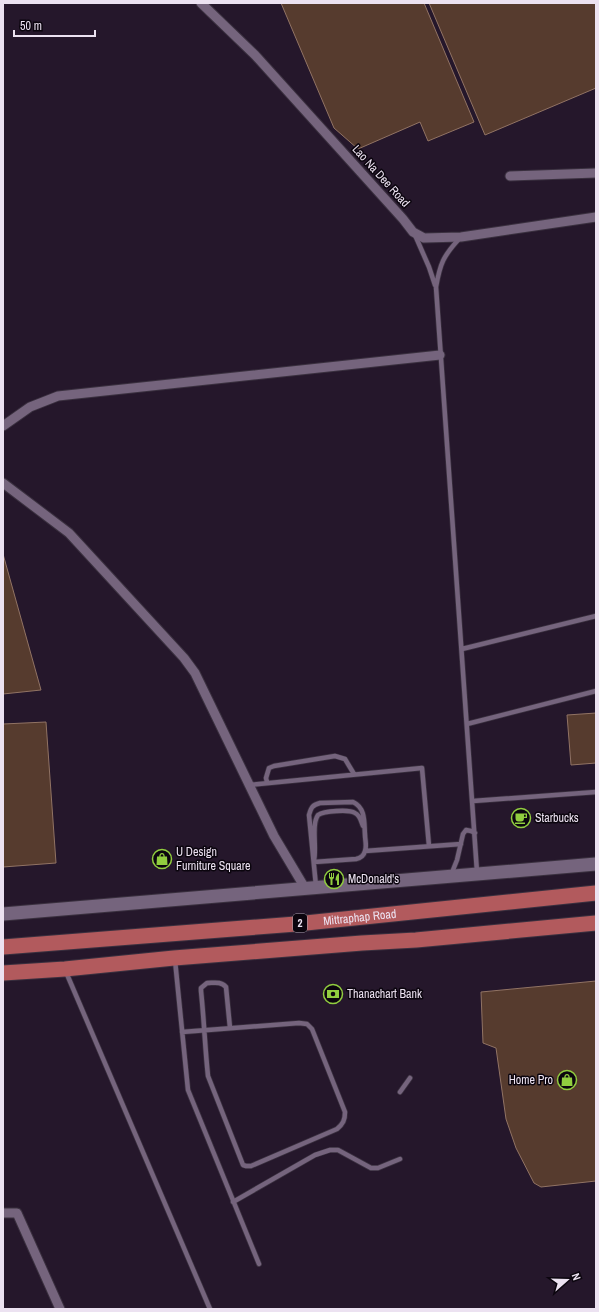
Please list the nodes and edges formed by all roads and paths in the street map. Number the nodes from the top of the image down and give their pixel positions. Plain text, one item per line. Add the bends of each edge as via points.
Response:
1 (201, 3) edge
2 (596, 173) edge
3 (510, 176) dead end
4 (596, 217) edge
5 (413, 232) junction
6 (461, 236) junction
7 (436, 287) junction
8 (440, 355) junction
9 (3, 426) edge
10 (3, 483) edge
11 (596, 616) edge
12 (462, 649) junction
13 (596, 691) edge
14 (467, 724) junction
15 (354, 774) junction
16 (267, 782) junction
17 (249, 785) junction
18 (596, 792) edge
19 (473, 801) junction
20 (365, 829) junction
21 (475, 833) junction
22 (461, 844) junction
23 (429, 846) junction
24 (365, 851) junction
25 (314, 862) junction
26 (596, 864) edge
27 (478, 874) junction
28 (450, 876) junction
29 (310, 888) junction
30 (596, 893) edge
31 (3, 914) edge
32 (596, 923) edge
33 (3, 947) edge
34 (174, 958) junction
35 (65, 969) junction
36 (3, 973) edge
37 (230, 1028) junction
38 (204, 1030) junction
39 (182, 1032) junction
40 (410, 1078) dead end
41 (400, 1092) dead end
42 (400, 1159) dead end
43 (233, 1202) junction
44 (3, 1213) edge
45 (259, 1264) dead end
46 (60, 1309) edge
47 (210, 1309) edge

1 - 5 street, Lao Na Dee Road via 255,56
2 - 3 street
4 - 6 street
5 - 6 street via 424,238
5 - 7 lane
6 - 7 lane via 444,256
7 - 8 lane
8 - 9 street via 58,396 30,407
8 - 12 lane
10 - 17 street via 69,533 184,658 195,673
11 - 12 lane
12 - 14 lane
13 - 14 lane
14 - 19 lane
15 - 16 lane
15 - 16 lane via 345,759 336,756 274,766 269,768
15 - 23 lane via 422,768
16 - 17 lane
17 - 29 street via 274,836
18 - 19 lane
19 - 21 lane
20 - 24 lane
20 - 25 lane via 359,816 351,811 321,813 314,822
20 - 25 lane via 362,810 353,802 315,804 309,815
21 - 22 lane via 466,830
21 - 27 lane
22 - 23 lane
22 - 28 lane
23 - 24 lane
24 - 25 lane via 356,859
25 - 29 lane
26 - 27 main road
27 - 28 main road
28 - 29 main road
29 - 31 main road
30 - 33 main road, Mittraphap Road / 2 via 312,922
32 - 34 main road, Mittraphap Road / 2 via 416,940
34 - 35 main road, Mittraphap Road / 2
34 - 39 lane
35 - 36 main road, Mittraphap Road / 2
35 - 47 lane
37 - 38 lane
37 - 38 lane via 226,987 220,983 207,983 201,991
37 - 38 lane via 299,1023 310,1025 345,1112 341,1125 251,1166 243,1165 210,1081
38 - 39 lane
39 - 43 lane via 188,1090
40 - 41 lane
42 - 43 lane via 378,1168 371,1168 338,1150 330,1150 315,1155
43 - 45 lane
44 - 46 street via 17,1213

